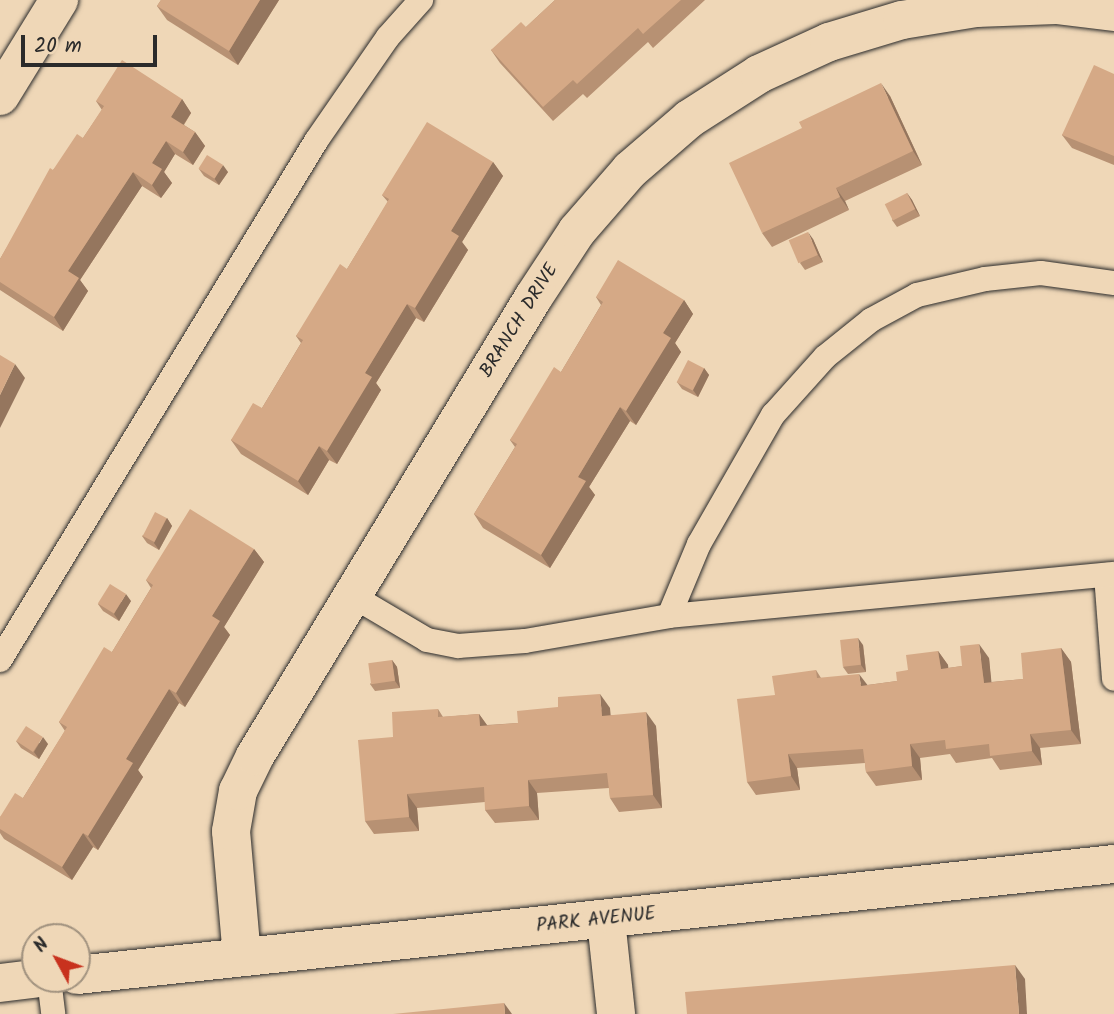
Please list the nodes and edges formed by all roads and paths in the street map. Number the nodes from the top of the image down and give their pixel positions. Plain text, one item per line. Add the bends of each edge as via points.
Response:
1 (59, 0) edge
2 (421, 0) edge
3 (1114, 12) edge
4 (0, 96) edge
5 (1114, 284) edge
6 (1110, 574) edge
7 (351, 595) junction
8 (670, 616) junction
9 (0, 660) edge
10 (1114, 679) edge
11 (1114, 864) edge
12 (606, 920) junction
13 (242, 957) junction
14 (91, 973) edge
15 (21, 981) edge
16 (0, 983) edge
17 (51, 993) edge
18 (53, 1014) edge
19 (616, 1014) edge

1 - 4 street
2 - 9 lane via 388,37 316,141
3 - 7 street, BRANCH DRIVE via 1056,5 976,8 902,20 830,42 759,74 689,119 630,170 577,231
5 - 8 lane via 1041,273 985,279 917,295 871,320 825,357 773,415 699,544
6 - 8 lane
6 - 10 lane
7 - 8 lane via 427,640 458,646 525,641
7 - 13 street, BRANCH DRIVE via 238,791 231,831
11 - 12 street, PARK AVENUE
12 - 13 street, PARK AVENUE
12 - 19 street
13 - 14 street, PARK AVENUE
15 - 16 street
17 - 18 lane

